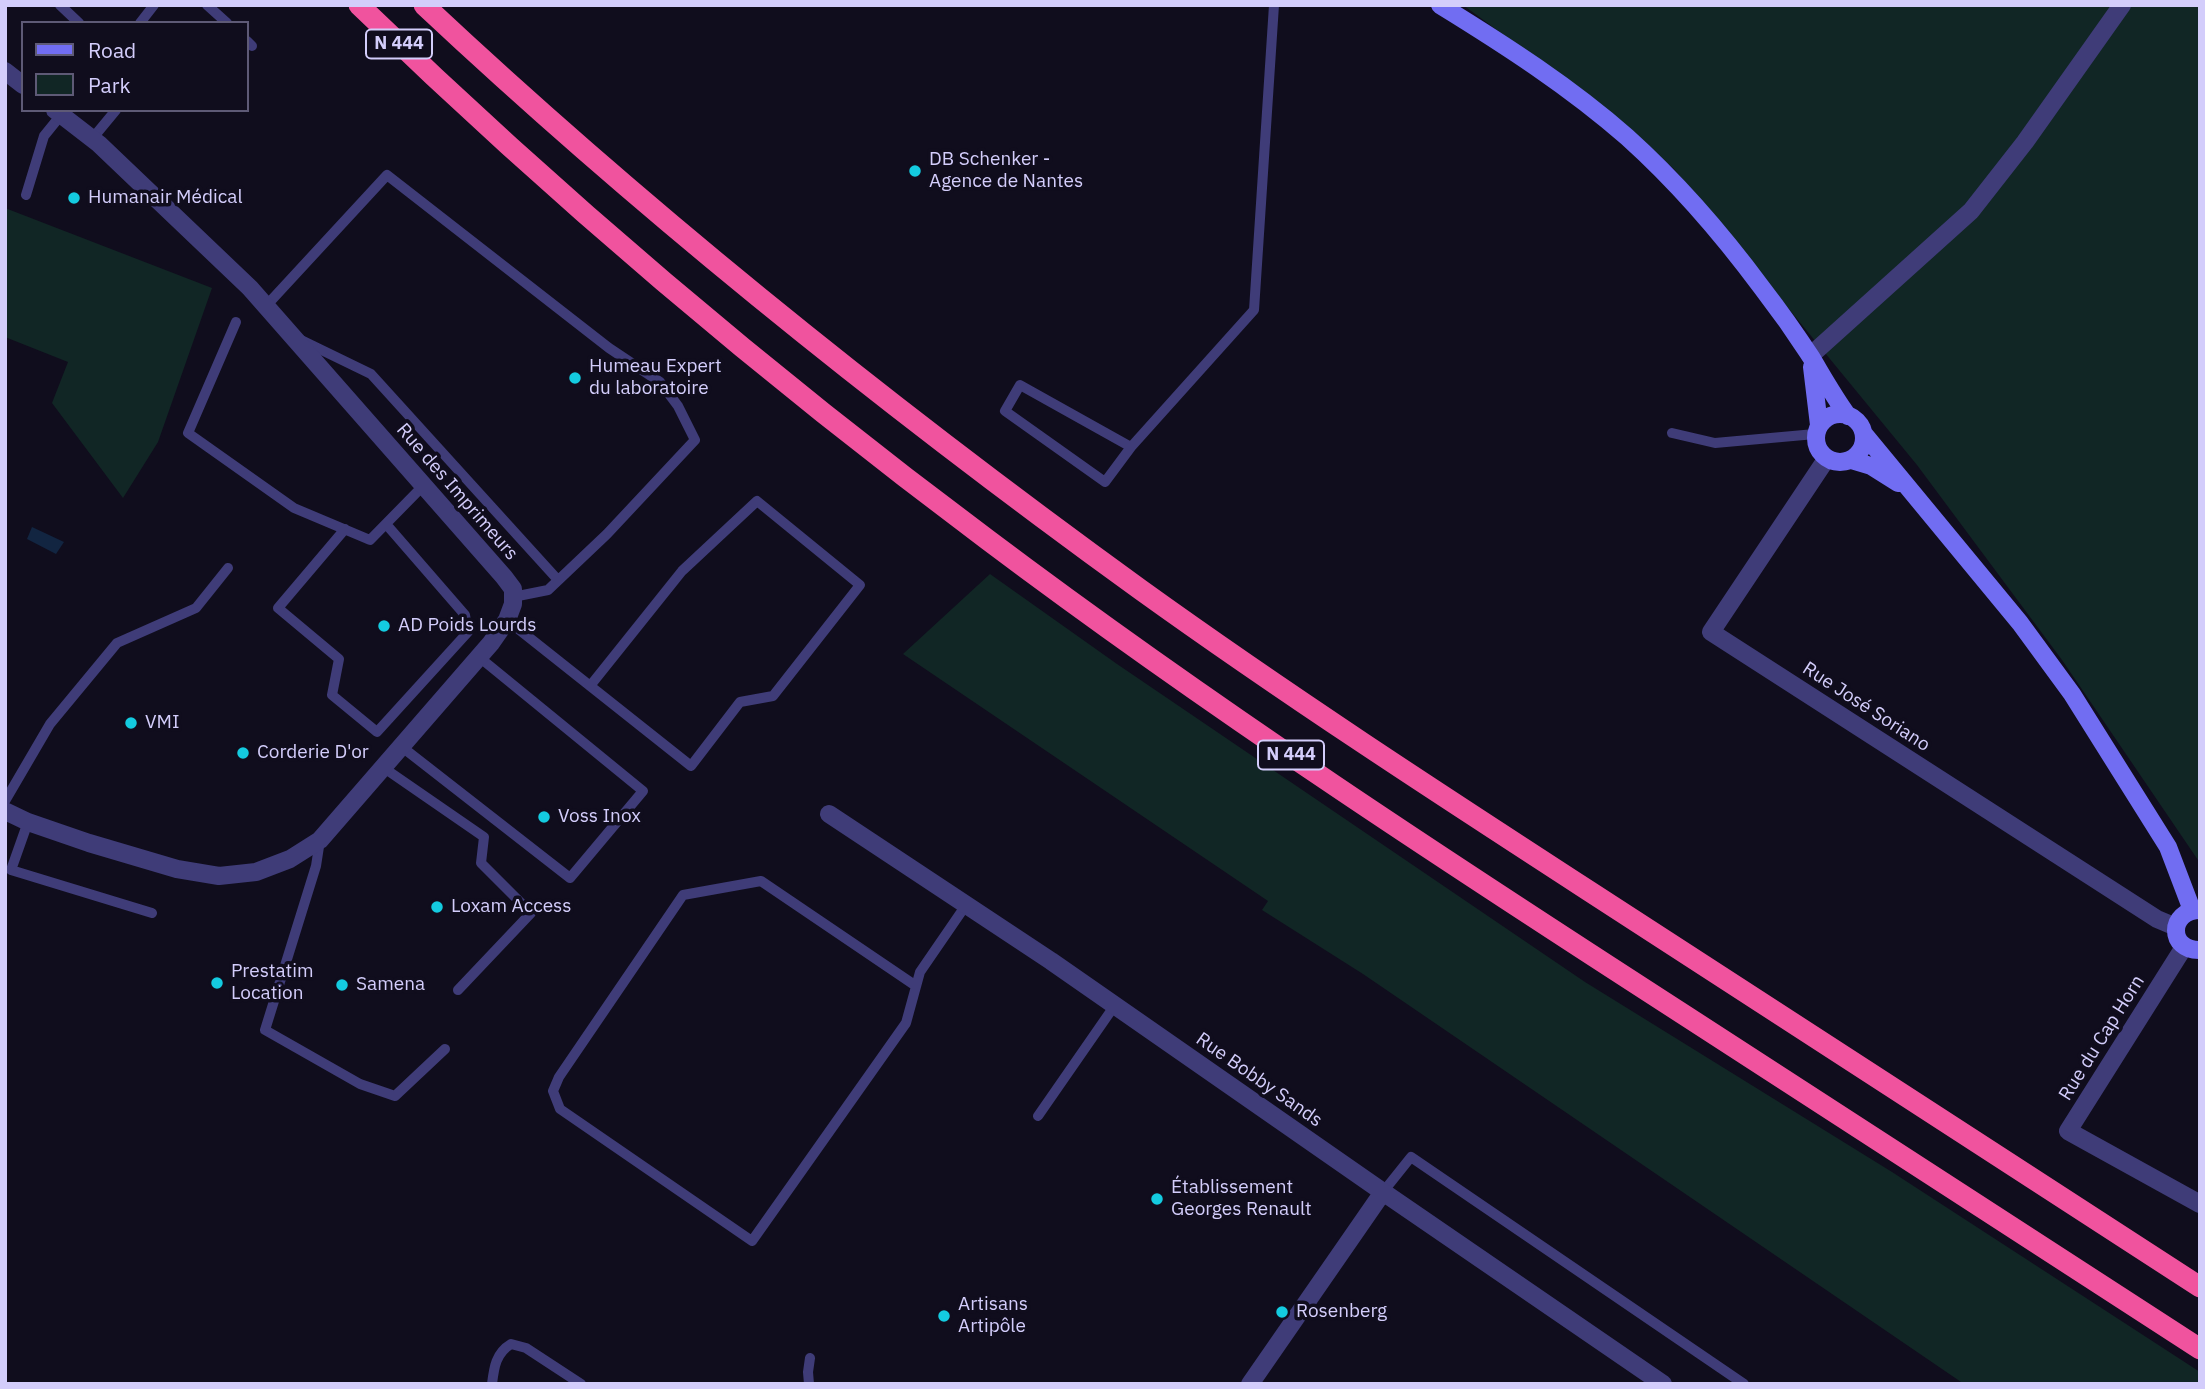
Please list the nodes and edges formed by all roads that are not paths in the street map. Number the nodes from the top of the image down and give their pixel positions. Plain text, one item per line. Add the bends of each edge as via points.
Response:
1 (60, 5) edge
2 (154, 5) edge
3 (207, 5) edge
4 (359, 5) edge
5 (424, 5) edge
6 (1275, 5) edge
7 (1440, 5) edge
8 (2122, 5) edge
9 (77, 21) edge
10 (142, 21) edge
11 (225, 21) edge
12 (5, 71) edge
13 (21, 83) edge
14 (114, 112) edge
15 (58, 113) edge
16 (92, 139) junction
17 (26, 195) dead end
18 (266, 306) junction
19 (236, 323) dead end
20 (291, 335) junction
21 (1810, 356) junction
22 (1848, 416) junction
23 (1817, 429) junction
24 (1672, 433) dead end
25 (1864, 434) junction
26 (1130, 447) junction
27 (1827, 458) junction
28 (1851, 460) junction
29 (424, 486) junction
30 (1922, 502) junction
31 (386, 524) junction
32 (345, 529) junction
33 (228, 568) dead end
34 (558, 580) junction
35 (513, 597) junction
36 (507, 620) junction
37 (479, 657) junction
38 (590, 686) junction
39 (402, 747) junction
40 (384, 768) junction
41 (5, 801) edge
42 (5, 811) edge
43 (829, 814) dead end
44 (28, 822) junction
45 (320, 840) junction
46 (966, 905) junction
47 (2196, 910) edge
48 (152, 913) dead end
49 (2176, 927) junction
50 (2192, 948) edge
51 (916, 986) junction
52 (458, 990) dead end
53 (1115, 1005) junction
54 (445, 1049) dead end
55 (1038, 1116) dead end
56 (1383, 1192) junction
57 (2200, 1204) edge
58 (2200, 1287) edge
59 (2200, 1349) edge
60 (810, 1358) dead end
61 (492, 1384) edge
62 (581, 1384) edge
63 (809, 1384) edge
64 (1250, 1384) edge
65 (1663, 1384) edge
66 (1744, 1384) edge

1 - 9 lane
2 - 10 lane
3 - 11 lane
4 - 59 highway, N 444 via 696,308 849,434 1000,549 1371,810
5 - 58 highway, N 444 via 729,273 940,441 1144,592 1410,774
6 - 26 lane via 1254,310
7 - 21 street via 1561,85 1626,137 1689,197 1762,287
8 - 21 street via 1971,211
12 - 13 street
14 - 16 lane
15 - 16 street, Rue des Imprimeurs
15 - 17 lane via 44,136
16 - 18 street, Rue des Imprimeurs
18 - 20 street, Rue des Imprimeurs
18 - 34 lane via 387,175 609,348 660,382 695,440
19 - 32 lane via 188,433 294,508
20 - 29 street, Rue des Imprimeurs
20 - 34 lane via 371,374
21 - 22 street
21 - 23 street
22 - 23 street via 1825,418
22 - 25 street via 1860,424
23 - 24 lane via 1715,443
23 - 27 street via 1819,449
25 - 28 street via 1862,450
25 - 30 street
26 - 26 lane via 1020,385 1005,411 1105,482
27 - 28 street via 1838,463
27 - 49 street, Rue José Soriano via 1711,632
28 - 30 street via 1871,466
29 - 31 lane
29 - 35 street, Rue des Imprimeurs via 504,577
30 - 47 street via 2071,694 2168,847
31 - 32 lane via 370,540
31 - 32 lane via 465,615 468,632 377,732 332,695 339,659 278,608
33 - 41 lane via 196,608 117,643 50,724
34 - 35 lane via 548,590
35 - 36 street
36 - 37 street
36 - 38 lane
37 - 39 street
37 - 39 lane via 643,791 570,878
38 - 38 lane via 691,766 740,702 773,696 860,585 757,501 682,571
39 - 40 street
40 - 45 street
40 - 52 lane via 484,837 481,863 531,913
42 - 44 street
43 - 46 street, Rue Bobby Sands
44 - 45 street via 177,869 219,876 256,872 290,859
44 - 48 lane via 11,870
45 - 54 lane via 265,1030 360,1084 395,1096
46 - 51 lane via 920,972
46 - 53 street, Rue Bobby Sands
47 - 49 street via 2181,916
49 - 50 street via 2177,938
50 - 57 street, Rue du Cap Horn via 2068,1131
51 - 51 lane via 906,1023 752,1241 560,1109 553,1091 683,895 761,881
53 - 55 lane
53 - 56 street, Rue Bobby Sands
56 - 64 street
56 - 65 street, Rue Bobby Sands
56 - 66 lane via 1411,1157
60 - 63 lane
61 - 62 lane via 494,1365 511,1344 526,1348

